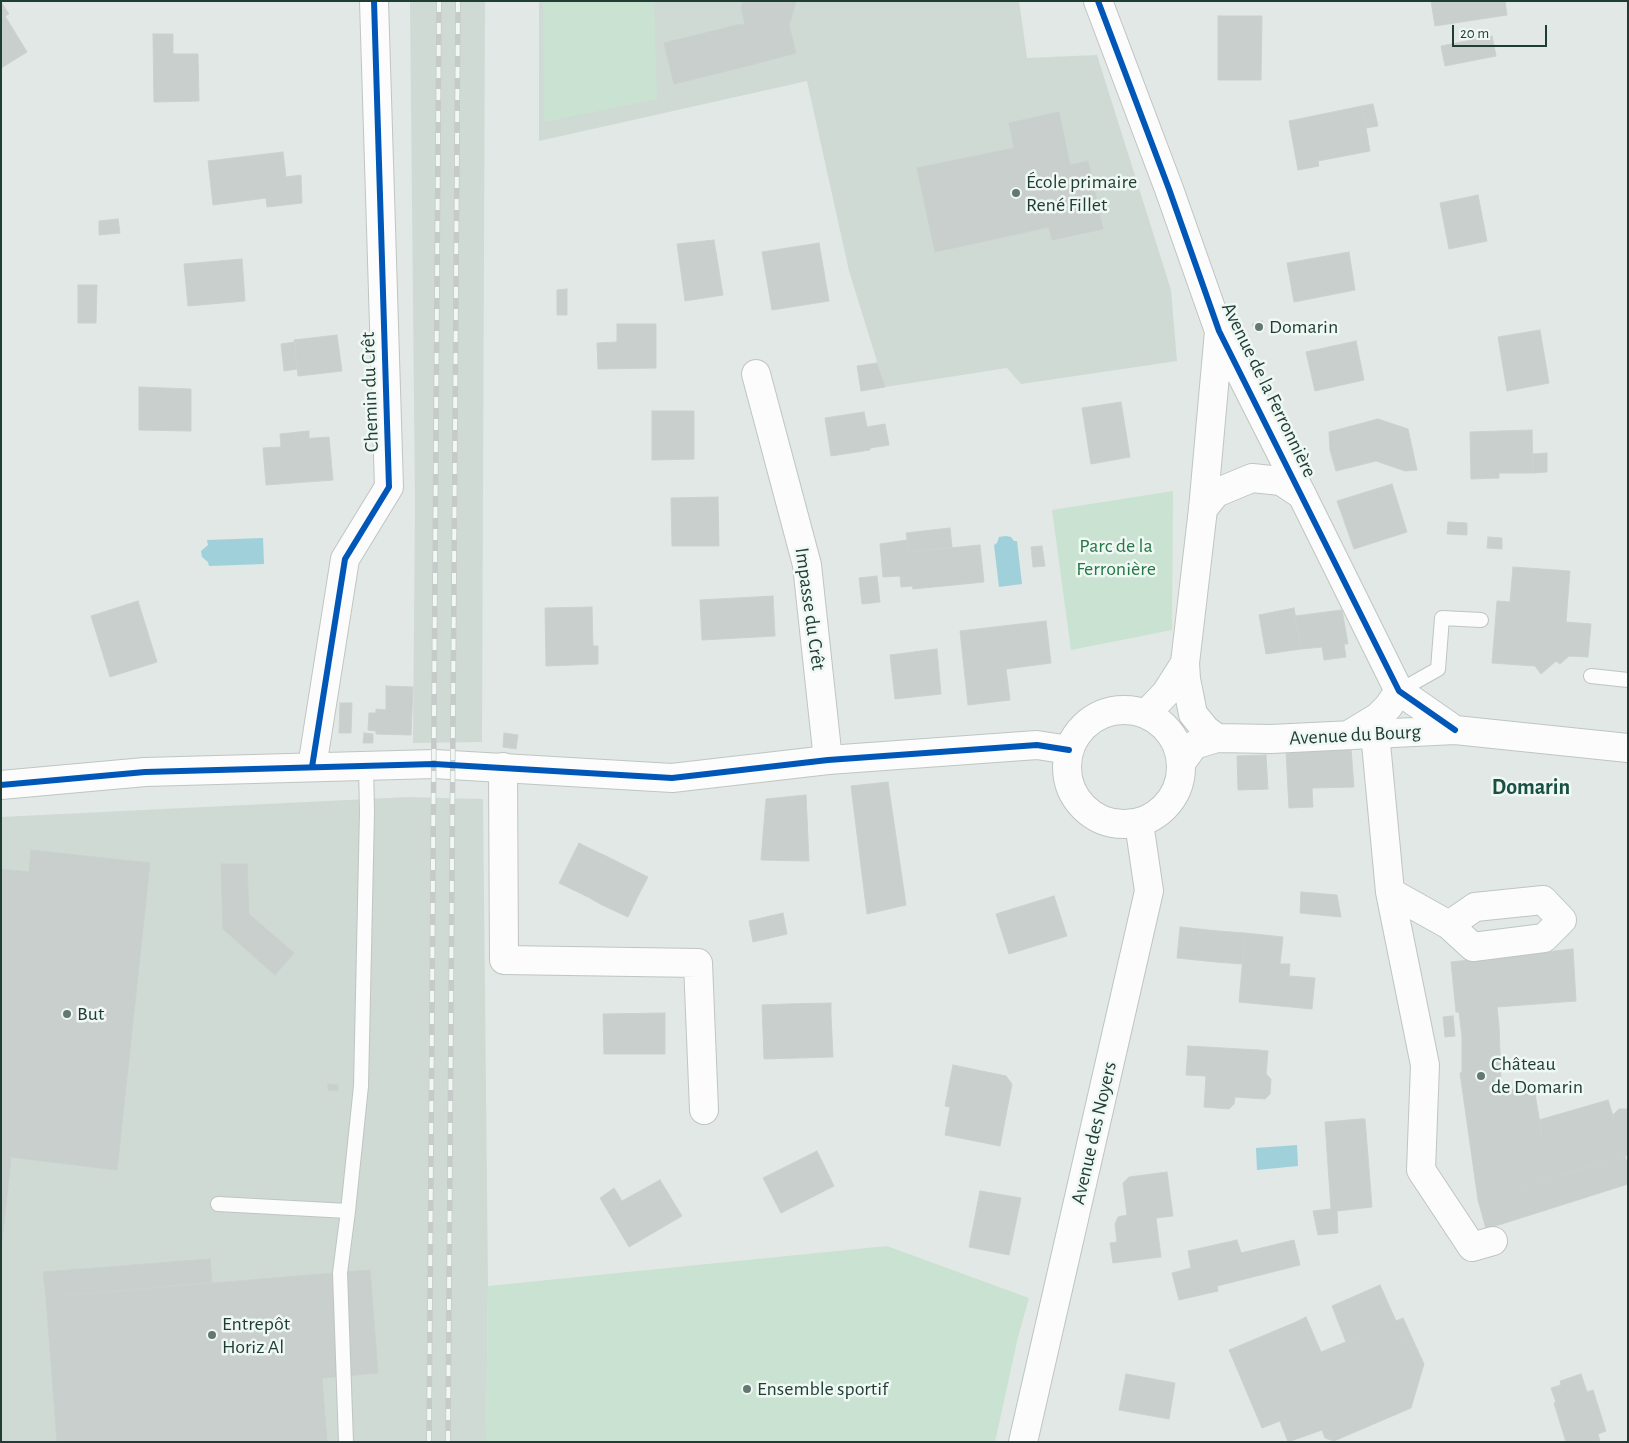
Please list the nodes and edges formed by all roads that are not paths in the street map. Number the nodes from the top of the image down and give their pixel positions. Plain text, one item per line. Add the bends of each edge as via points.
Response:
1 (374, 1) edge
2 (1098, 1) edge
3 (1218, 331) junction
4 (756, 374) dead end
5 (1302, 494) junction
6 (1203, 509) junction
7 (1481, 620) dead end
8 (1185, 663) junction
9 (1591, 676) dead end
10 (1628, 680) edge
11 (1399, 691) junction
12 (1146, 714) junction
13 (1454, 730) junction
14 (1363, 734) junction
15 (1217, 738) junction
16 (1628, 748) edge
17 (1069, 750) junction
18 (828, 760) junction
19 (1181, 763) junction
20 (366, 766) junction
21 (312, 767) junction
22 (503, 767) junction
23 (1, 785) edge
24 (1139, 823) junction
25 (1390, 892) junction
26 (1449, 926) dead end
27 (704, 1110) dead end
28 (218, 1204) dead end
29 (348, 1211) junction
30 (1493, 1241) dead end
31 (346, 1442) edge
32 (1024, 1442) edge

1 - 21 street, Chemin du Crêt via 389,487 345,559
2 - 3 street, Avenue de la Ferronnière
3 - 5 street, Avenue de la Ferronnière
3 - 6 street, Avenue de la Ferronnière
4 - 18 street, Impasse du Crêt via 807,565
5 - 6 street, Avenue de la Ferronnière via 1281,481 1252,478 1216,493
5 - 11 street, Avenue de la Ferronnière
6 - 8 street, Avenue de la Ferronnière
7 - 11 lane via 1442,618 1438,669
8 - 12 street, Avenue de la Ferronnière via 1166,693
8 - 15 street via 1193,714
9 - 10 lane
11 - 13 street, Avenue de la Ferronnière
11 - 14 street
12 - 17 street via 1123,710 1100,715 1081,729
12 - 19 street via 1170,734
13 - 14 street, Avenue du Bourg
13 - 16 street, Avenue du Bourg
14 - 15 street, Avenue du Bourg
14 - 25 street
15 - 19 street, Avenue du Bourg via 1194,746
17 - 18 street via 1037,746
17 - 24 street via 1067,774 1075,797 1092,815 1114,824
18 - 22 street via 672,778
19 - 24 street via 1177,789 1162,811
20 - 21 street
20 - 22 street via 453,764
20 - 29 lane via 361,1086
21 - 23 street via 145,772
22 - 27 street via 504,960 698,963
24 - 32 street, Avenue des Noyers via 1149,891
25 - 26 street
25 - 30 street via 1425,1065 1421,1170 1472,1247
28 - 29 lane
29 - 31 lane via 340,1272

